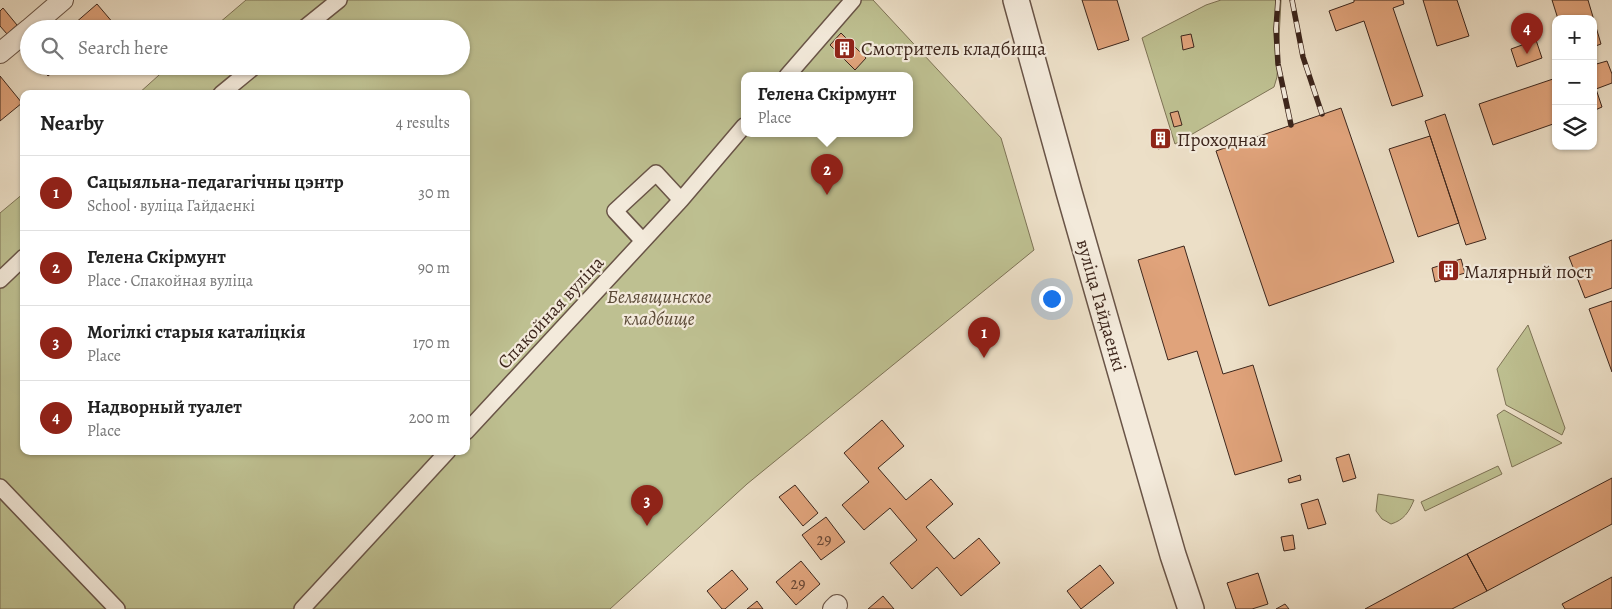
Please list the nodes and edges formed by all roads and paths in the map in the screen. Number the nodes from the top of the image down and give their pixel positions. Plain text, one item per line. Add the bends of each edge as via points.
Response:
1 (63, 0) edge
2 (339, 0) edge
3 (853, 0) edge
4 (1016, 0) edge
5 (40, 20) edge
6 (313, 20) edge
7 (20, 36) edge
8 (0, 53) edge
9 (791, 72) edge
10 (244, 75) edge
11 (226, 90) edge
12 (741, 130) edge
13 (681, 200) junction
14 (643, 241) junction
15 (20, 261) edge
16 (0, 280) edge
17 (470, 428) edge
18 (444, 455) edge
19 (0, 487) edge
20 (117, 609) edge
21 (302, 609) edge
22 (1191, 609) edge

1 - 5 street
2 - 6 street
3 - 9 street
4 - 22 street, вуліца Гайдаенкі
7 - 8 street
10 - 11 street
12 - 13 street, Спакойная вуліца
13 - 14 street, Спакойная вуліца
13 - 14 street via 656,173 615,211
14 - 17 street, Спакойная вуліца
15 - 16 street
18 - 21 street
19 - 20 street

